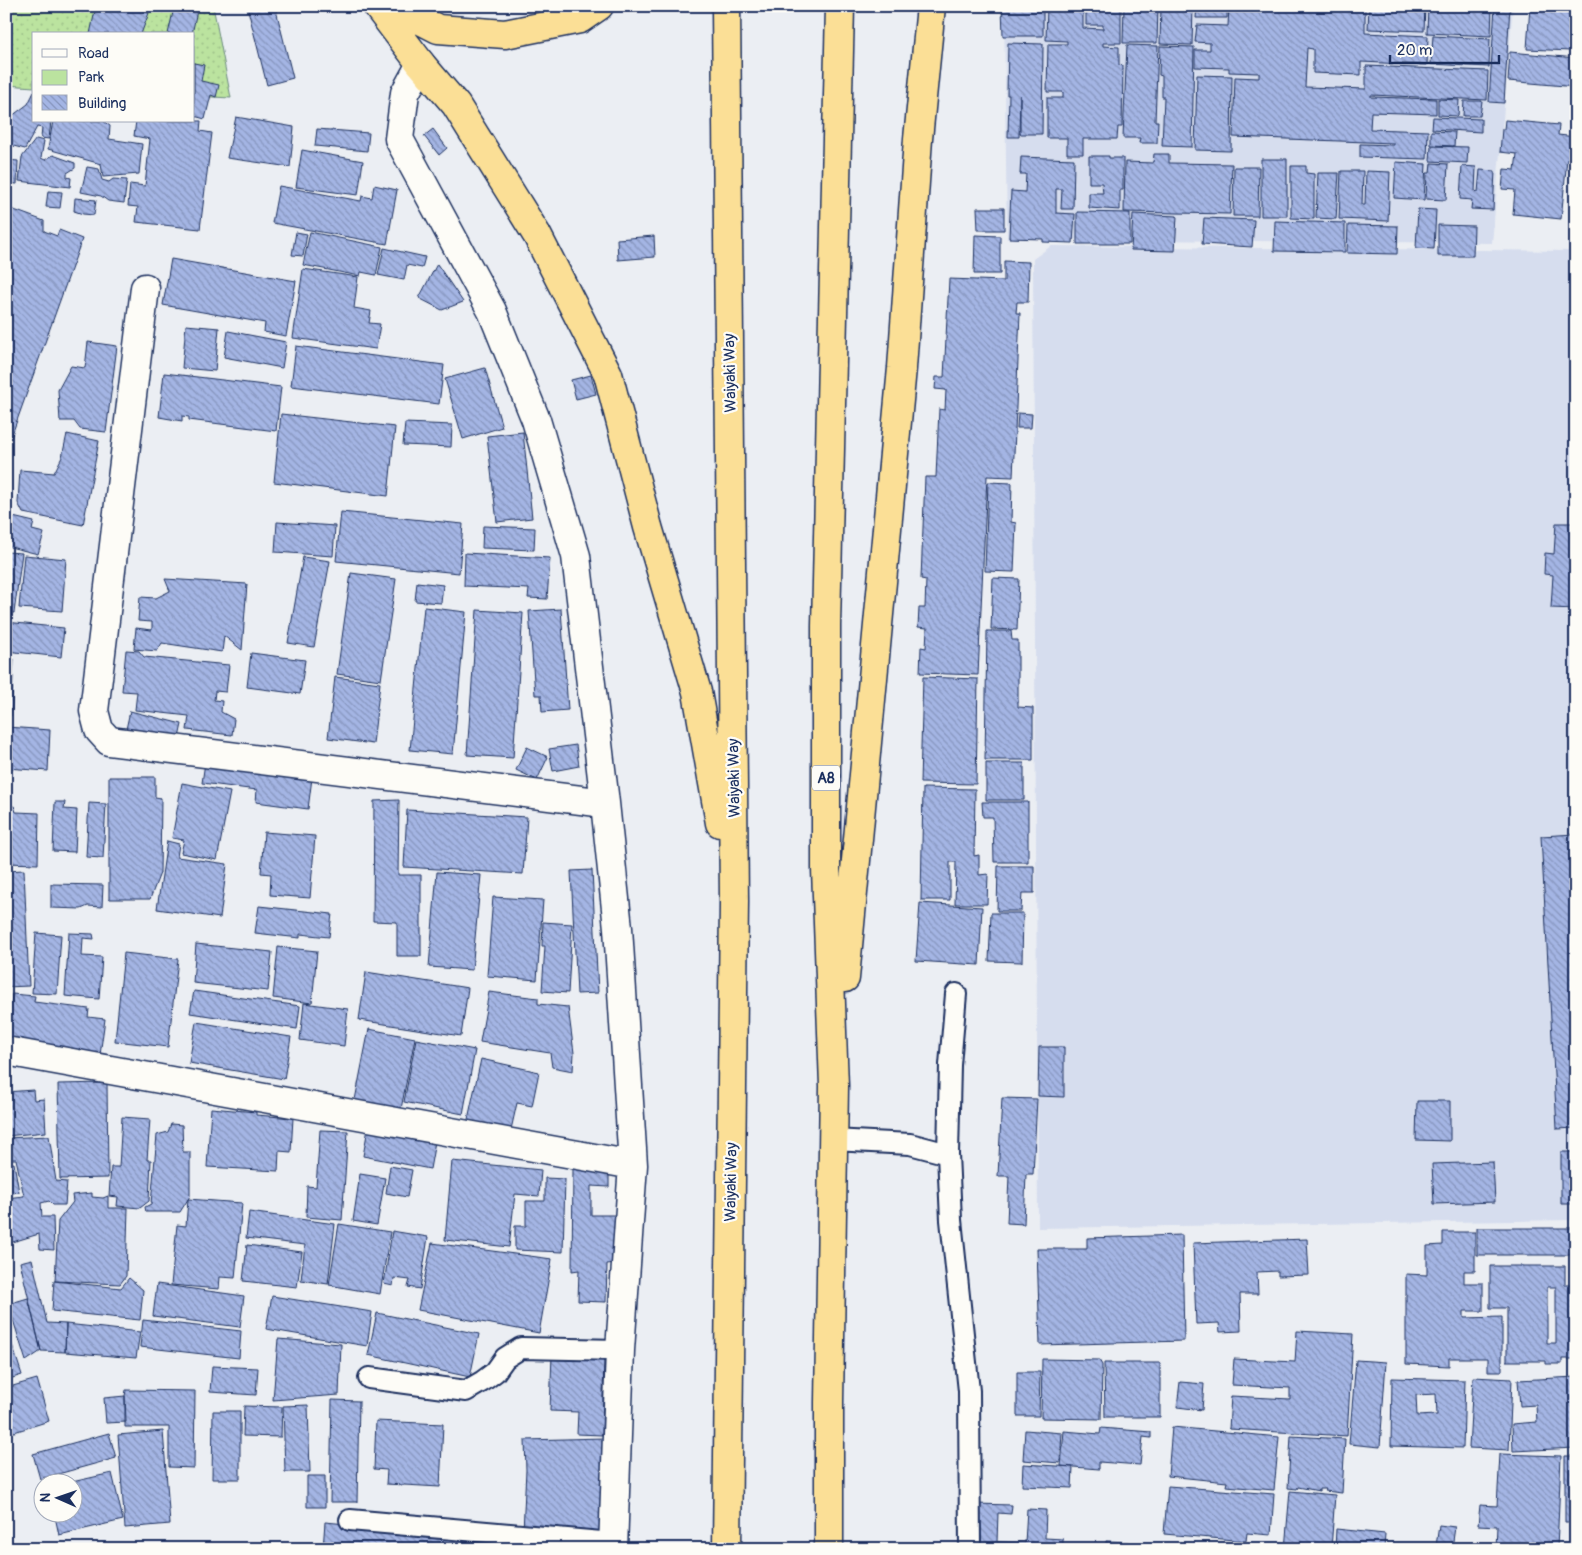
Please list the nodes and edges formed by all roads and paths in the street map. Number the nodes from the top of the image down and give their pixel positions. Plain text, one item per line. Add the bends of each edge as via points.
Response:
1 (377, 6) edge
2 (393, 6) edge
3 (599, 6) edge
4 (726, 6) edge
5 (840, 6) edge
6 (931, 6) edge
7 (421, 64) junction
8 (145, 288) dead end
9 (606, 803) junction
10 (734, 901) junction
11 (956, 994) dead end
12 (6, 1052) edge
13 (834, 1086) junction
14 (833, 1140) junction
15 (948, 1154) junction
16 (633, 1165) junction
17 (620, 1350) junction
18 (370, 1378) dead end
19 (350, 1520) dead end
20 (613, 1546) edge
21 (727, 1549) edge
22 (829, 1549) edge
23 (970, 1549) edge

1 - 7 highway
2 - 3 highway via 438,29 505,34 580,19
4 - 10 highway, Waiyaki Way
5 - 13 highway, A8 via 826,626 826,869
6 - 13 highway, A8 via 901,378
7 - 9 street via 405,93 399,139 492,311 536,420 576,556
7 - 10 highway via 456,106 537,235 608,374 648,527 698,692
8 - 9 street via 94,711 99,730 109,741
9 - 16 street via 618,928
10 - 21 highway, Waiyaki Way
11 - 15 lane
12 - 16 street
13 - 14 highway, A8
14 - 15 lane via 910,1144
14 - 22 highway, A8
15 - 23 lane via 951,1220 969,1391
16 - 17 street
17 - 18 lane via 521,1348 505,1358 495,1372 466,1391
17 - 20 street
19 - 20 lane

